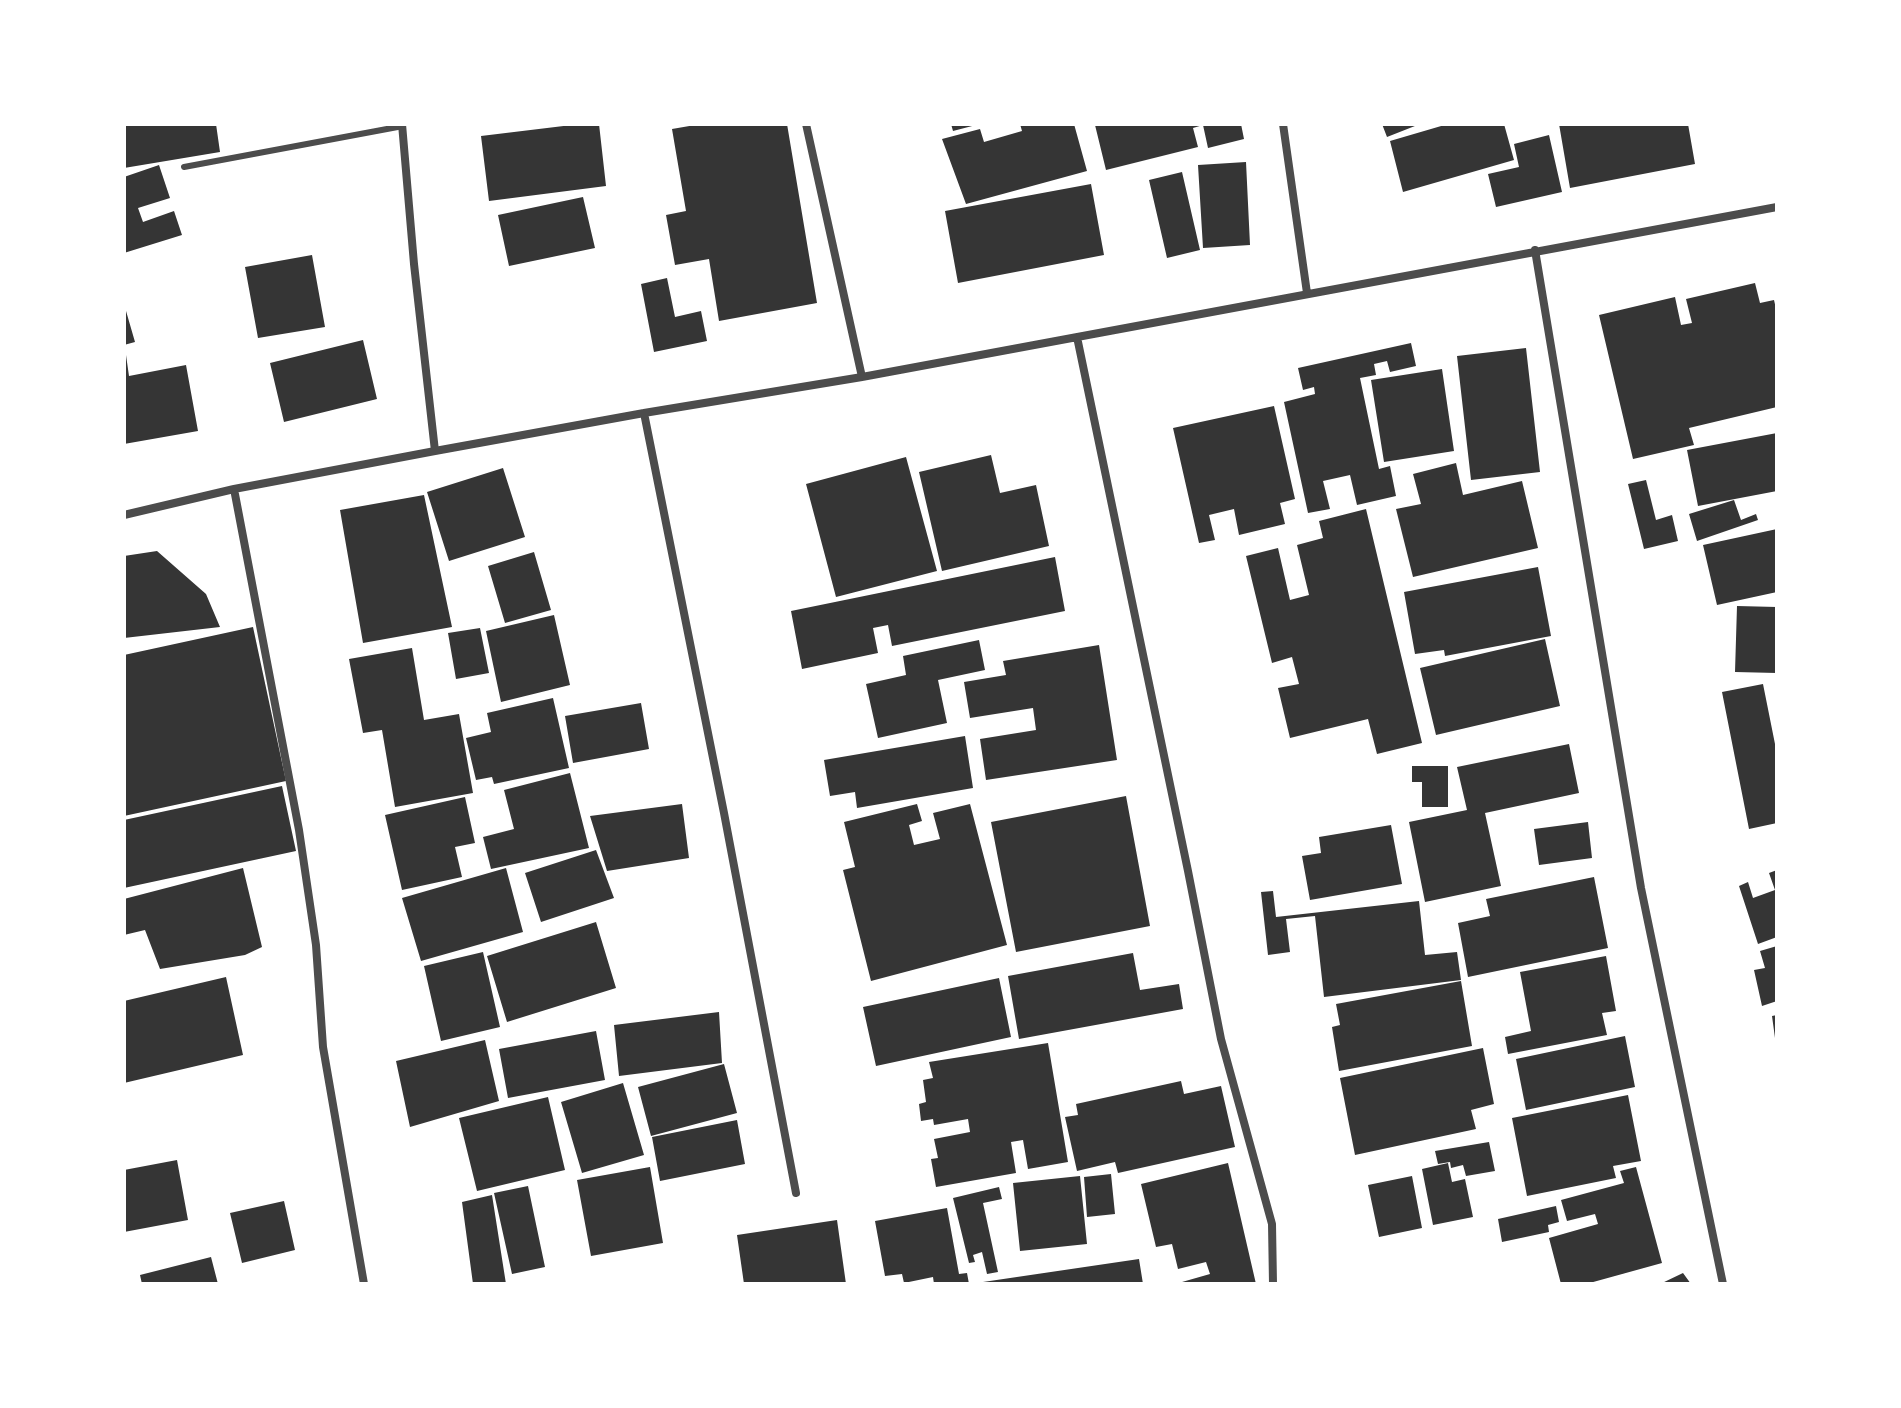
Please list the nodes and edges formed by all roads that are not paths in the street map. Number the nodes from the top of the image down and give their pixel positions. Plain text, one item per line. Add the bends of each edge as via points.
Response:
1 (806, 124) edge
2 (1283, 124) edge
3 (403, 125) edge
4 (184, 167) dead end
5 (1777, 207) edge
6 (1535, 250) junction
7 (1307, 293) junction
8 (1077, 337) junction
9 (862, 377) junction
10 (644, 413) junction
11 (435, 451) junction
12 (234, 489) junction
13 (124, 515) edge
14 (796, 1193) dead end
15 (364, 1284) edge
16 (1273, 1284) edge
17 (1723, 1284) edge

1 - 9 street
2 - 7 street
3 - 4 lane
3 - 11 street
5 - 6 street
6 - 7 street
6 - 17 street via 1641,888
7 - 8 street
8 - 9 street
8 - 16 street via 1221,1039 1272,1224
9 - 10 street
10 - 11 street
10 - 14 street
11 - 12 street
12 - 13 street
12 - 15 street via 299,830 316,945 323,1047

